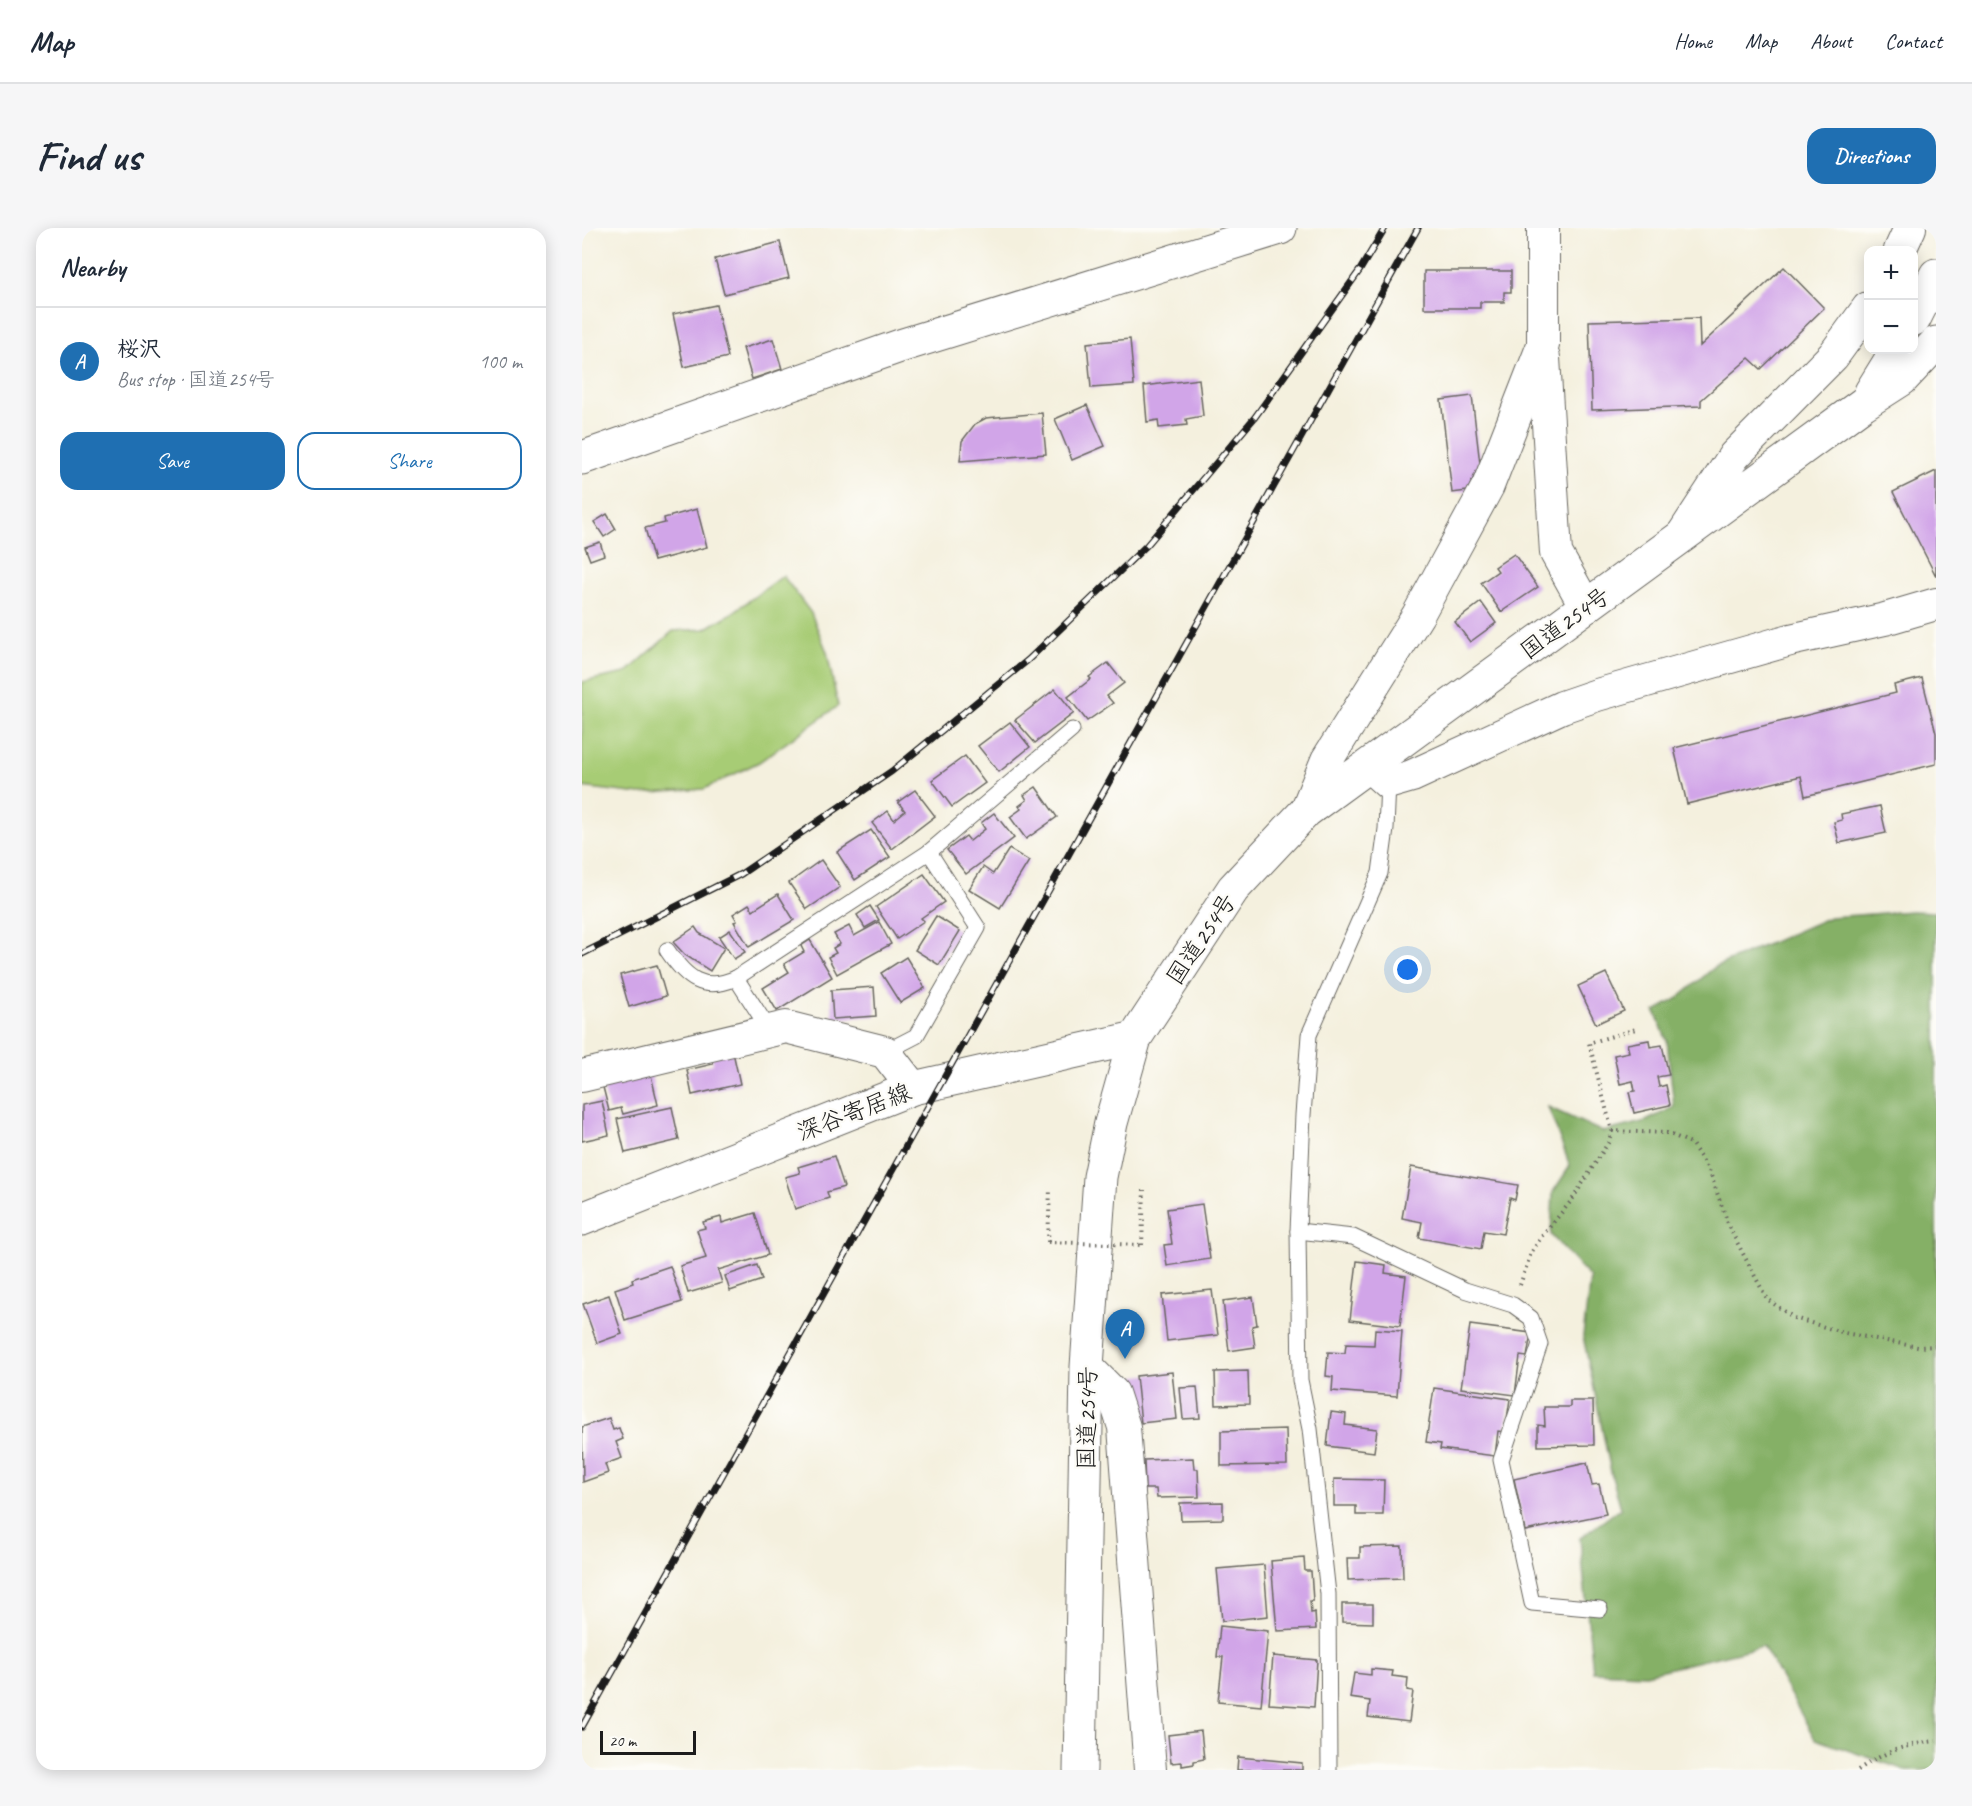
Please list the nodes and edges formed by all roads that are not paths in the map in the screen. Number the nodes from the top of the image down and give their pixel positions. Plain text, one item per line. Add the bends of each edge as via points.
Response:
1 (1280, 228) edge
2 (1543, 228) edge
3 (1910, 228) edge
4 (1902, 246) edge
5 (1936, 276) edge
6 (1918, 311) edge
7 (1864, 315) edge
8 (1936, 344) edge
9 (1543, 345) junction
10 (1894, 354) edge
11 (1863, 404) junction
12 (582, 458) edge
13 (1680, 538) junction
14 (1936, 604) edge
15 (1586, 607) junction
16 (1071, 730) dead end
17 (1378, 775) junction
18 (1306, 811) junction
19 (928, 852) junction
20 (668, 950) dead end
21 (736, 978) junction
22 (770, 1031) junction
23 (1135, 1038) junction
24 (885, 1052) junction
25 (582, 1076) edge
26 (912, 1088) junction
27 (582, 1219) edge
28 (1298, 1231) junction
29 (1087, 1367) junction
30 (1599, 1609) dead end
31 (1080, 1770) edge
32 (1150, 1770) edge
33 (1329, 1770) edge

1 - 12 main road via 900,345
2 - 9 street
3 - 4 street
5 - 6 main road
7 - 13 street via 1833,356 1734,456
8 - 11 main road, 国道254号 via 1902,379
9 - 15 street via 1556,553
9 - 18 street via 1488,486 1418,615 1327,760
10 - 11 main road, 国道254号
11 - 13 main road, 国道254号
13 - 15 main road, 国道254号
14 - 17 street via 1790,640 1597,695 1562,707 1412,776
15 - 17 main road, 国道254号
16 - 19 lane
17 - 18 main road, 国道254号
17 - 28 lane via 1386,829 1380,873 1309,1035
18 - 23 main road, 国道254号 via 1233,889
19 - 21 lane
19 - 24 lane via 978,928 916,1036
20 - 21 lane via 679,968 698,983 721,985
21 - 22 lane
22 - 24 street via 786,1027
22 - 25 street
23 - 26 main road, 深谷寄居線
23 - 29 main road, 国道254号 via 1100,1177
24 - 26 street
26 - 27 main road, 深谷寄居線
28 - 30 lane via 1353,1237 1465,1290 1513,1305 1531,1318 1540,1344 1501,1460 1532,1603
28 - 33 lane via 1300,1380 1310,1429 1328,1594
29 - 31 main road, 国道254号
29 - 32 street via 1113,1393 1124,1427

